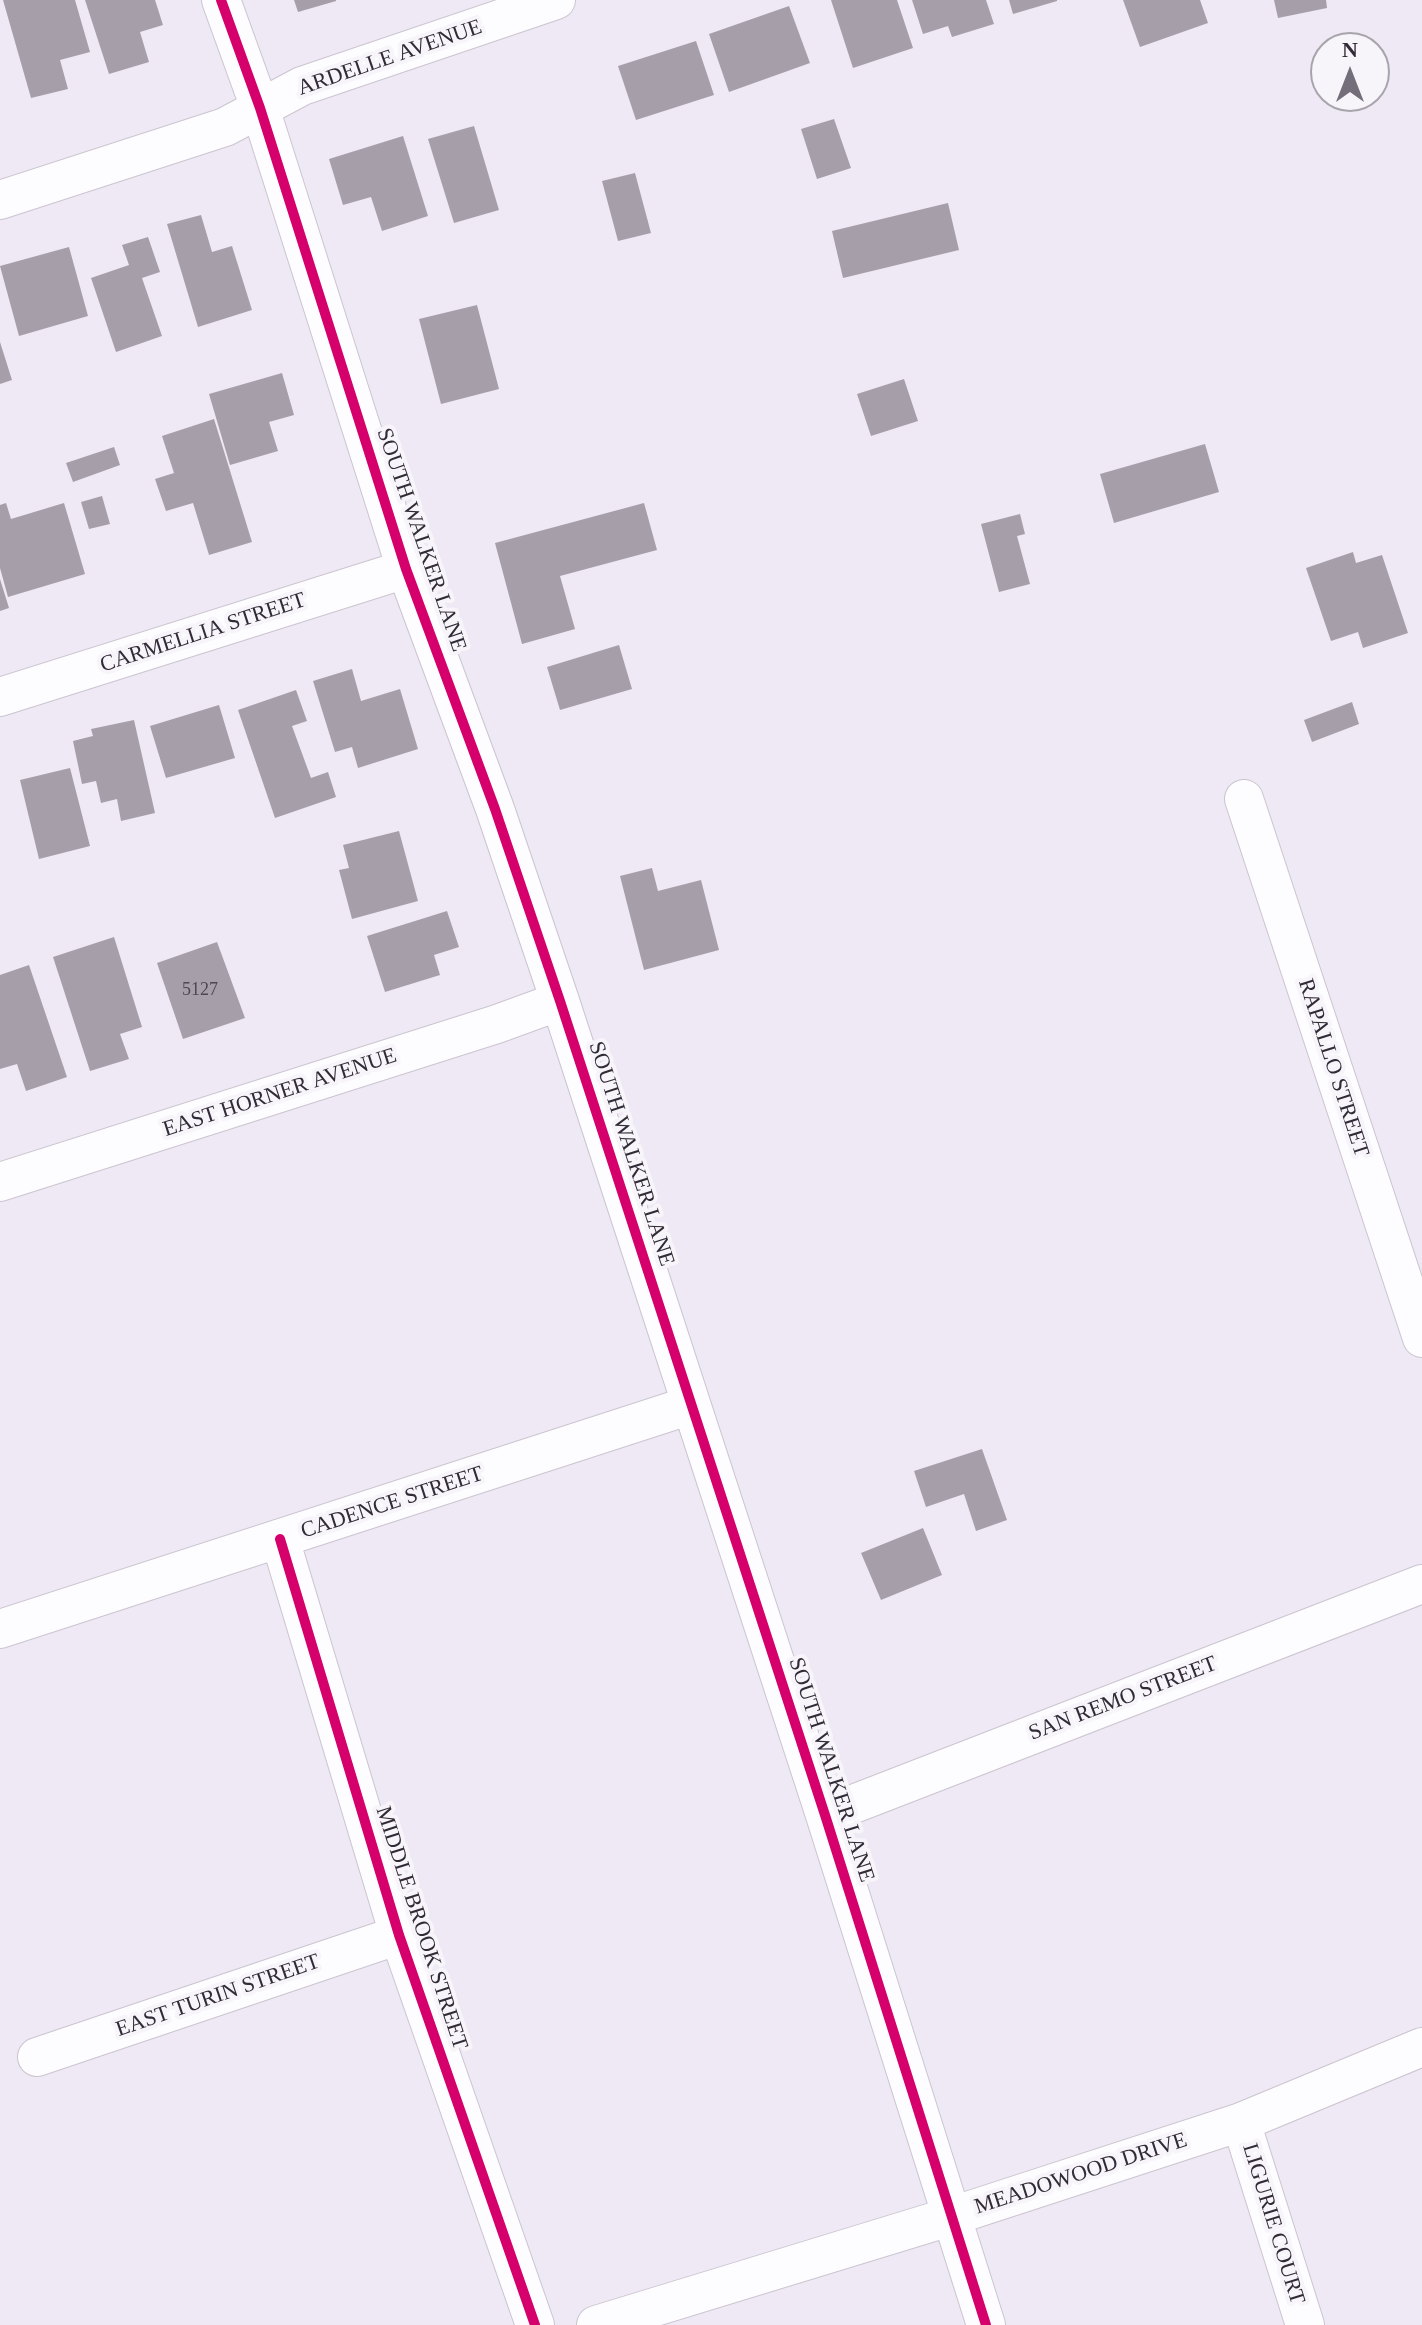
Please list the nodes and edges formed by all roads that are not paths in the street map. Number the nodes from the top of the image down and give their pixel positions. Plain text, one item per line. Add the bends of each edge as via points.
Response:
1 (221, 0) edge
2 (556, 0) edge
3 (260, 108) junction
4 (0, 200) edge
5 (406, 569) junction
6 (0, 697) edge
7 (1244, 799) dead end
8 (560, 1001) junction
9 (0, 1182) edge
10 (1422, 1338) edge
11 (691, 1405) junction
12 (280, 1539) junction
13 (1422, 1584) edge
14 (0, 1629) edge
15 (825, 1815) junction
16 (399, 1935) junction
17 (1422, 2047) edge
18 (37, 2057) dead end
19 (1241, 2122) junction
20 (949, 2217) junction
21 (535, 2325) edge
22 (596, 2325) edge
23 (986, 2325) edge
24 (1305, 2325) edge

1 - 3 street, SOUTH WALKER LANE
2 - 3 street, ARDELLE AVENUE via 302,86
3 - 4 street, ARDELLE AVENUE via 225,127
3 - 5 street, SOUTH WALKER LANE
5 - 6 street, CARMELLIA STREET
5 - 8 street, SOUTH WALKER LANE
7 - 10 street, RAPALLO STREET
8 - 9 street, EAST HORNER AVENUE
8 - 11 street, SOUTH WALKER LANE
11 - 12 street, CADENCE STREET
11 - 15 street, SOUTH WALKER LANE
12 - 14 street, CADENCE STREET
12 - 16 street, MIDDLE BROOK STREET
13 - 15 street, SAN REMO STREET
15 - 20 street, SOUTH WALKER LANE
16 - 18 street, EAST TURIN STREET
16 - 21 street, MIDDLE BROOK STREET
17 - 19 street, MEADOWOOD DRIVE
19 - 20 street, MEADOWOOD DRIVE
19 - 24 street, LIGURIE COURT
20 - 22 street, MEADOWOOD DRIVE
20 - 23 street, SOUTH WALKER LANE

